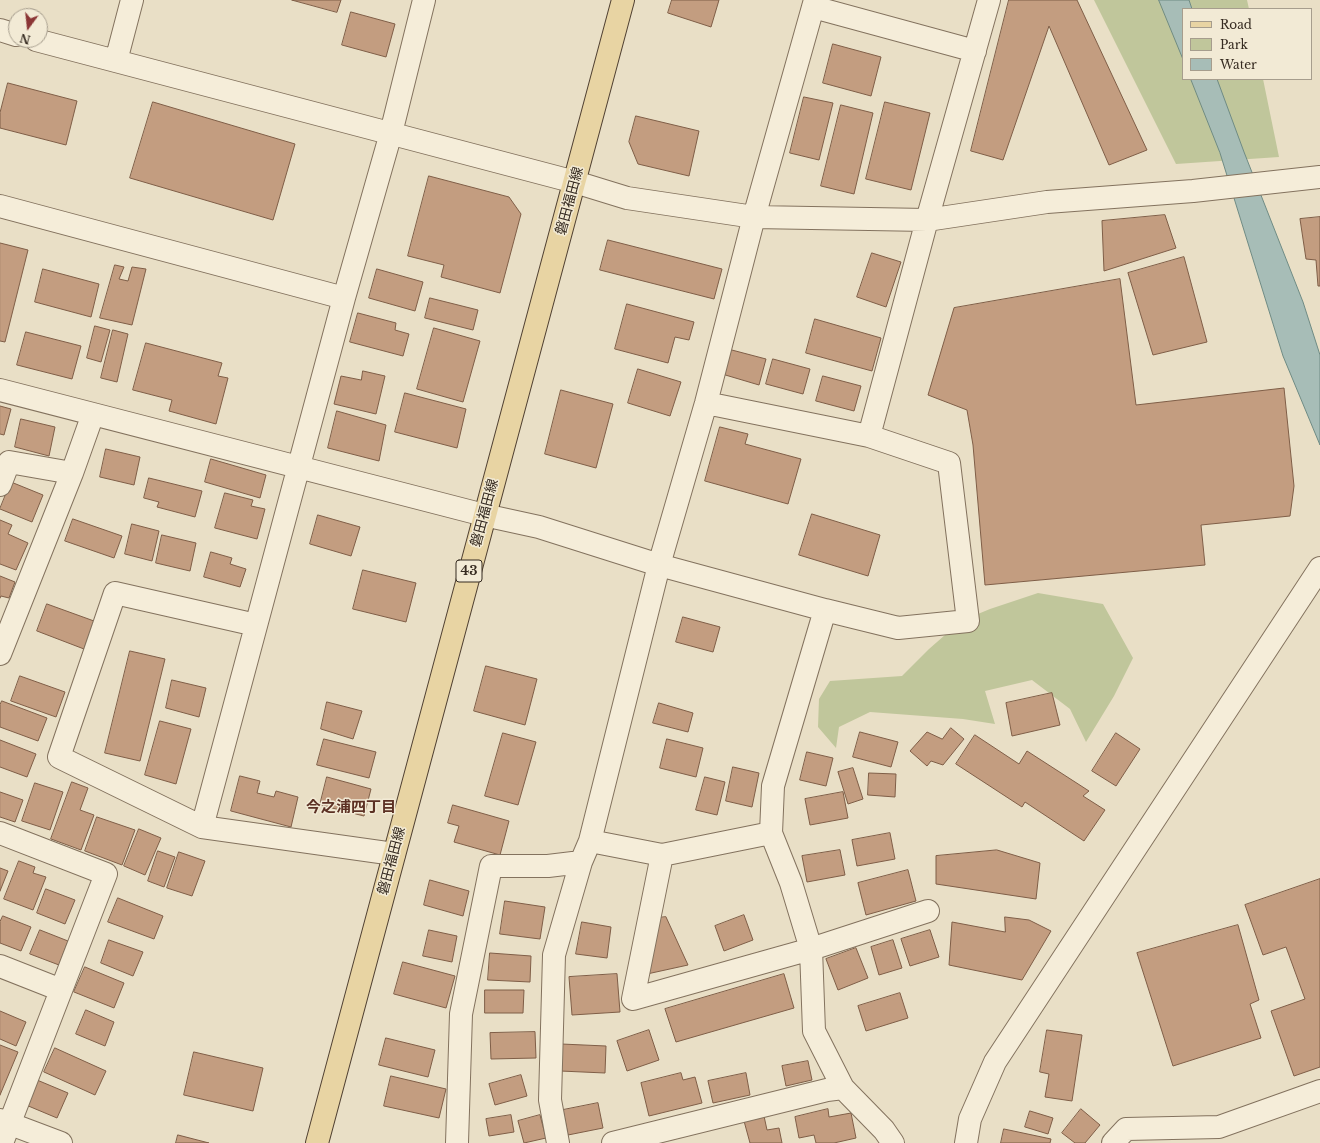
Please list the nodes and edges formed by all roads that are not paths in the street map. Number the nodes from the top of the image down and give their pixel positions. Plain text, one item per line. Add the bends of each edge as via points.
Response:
1 (132, 0) edge
2 (424, 0) edge
3 (623, 0) edge
4 (989, 0) edge
5 (814, 4) edge
6 (48, 43) edge
7 (975, 51) junction
8 (116, 61) junction
9 (391, 133) junction
10 (1311, 178) edge
11 (575, 182) junction
12 (0, 206) edge
13 (754, 217) junction
14 (927, 220) junction
15 (344, 298) junction
16 (0, 390) edge
17 (706, 403) junction
18 (93, 414) junction
19 (869, 436) junction
20 (298, 466) junction
21 (72, 473) junction
22 (0, 485) edge
23 (484, 515) junction
24 (659, 565) junction
25 (1320, 568) edge
26 (825, 610) junction
27 (256, 625) junction
28 (0, 654) edge
29 (202, 826) junction
30 (0, 833) edge
31 (771, 833) junction
32 (590, 841) junction
33 (394, 854) junction
34 (662, 855) junction
35 (581, 862) junction
36 (928, 911) dead end
37 (812, 949) junction
38 (0, 966) edge
39 (61, 990) junction
40 (843, 1088) junction
41 (1320, 1091) edge
42 (4, 1129) edge
43 (61, 1143) edge
44 (317, 1143) edge
45 (457, 1143) edge
46 (558, 1143) edge
47 (613, 1143) edge
48 (893, 1143) edge
49 (966, 1143) edge
50 (1113, 1143) edge

1 - 8 street
2 - 9 street
3 - 11 main road, 磐田福田線 / 43
4 - 7 street
5 - 7 street
5 - 13 street
6 - 8 street
7 - 14 street
8 - 9 street
9 - 11 street
9 - 15 street
10 - 14 street via 1193,191 1047,202
11 - 13 street via 627,198
11 - 23 main road, 磐田福田線 / 43
12 - 15 street
13 - 14 street
13 - 17 street
14 - 19 street
15 - 20 street
16 - 18 street
17 - 19 street
17 - 24 street
18 - 20 street
18 - 21 street
19 - 26 street via 949,463 968,621 898,628
20 - 23 street
20 - 27 street
21 - 22 street via 9,462
21 - 28 street
23 - 24 street via 539,527
23 - 33 main road, 磐田福田線 / 43
24 - 26 street
24 - 32 street
25 - 49 street via 995,1062 970,1119
26 - 31 street via 773,786
27 - 29 street
27 - 29 street via 115,593 59,757
29 - 33 street
30 - 39 street via 106,874
31 - 34 street
31 - 37 street via 791,883
32 - 34 street
32 - 35 street
33 - 44 main road, 磐田福田線 / 43
34 - 37 street via 633,999
35 - 45 street via 548,866 491,866 461,1014
35 - 46 street via 554,955 550,1100
36 - 37 street
37 - 40 street via 814,1031
38 - 39 street
39 - 42 street
40 - 47 street via 826,1090
40 - 48 street via 884,1130
41 - 50 street via 1219,1127 1126,1129
42 - 43 street

